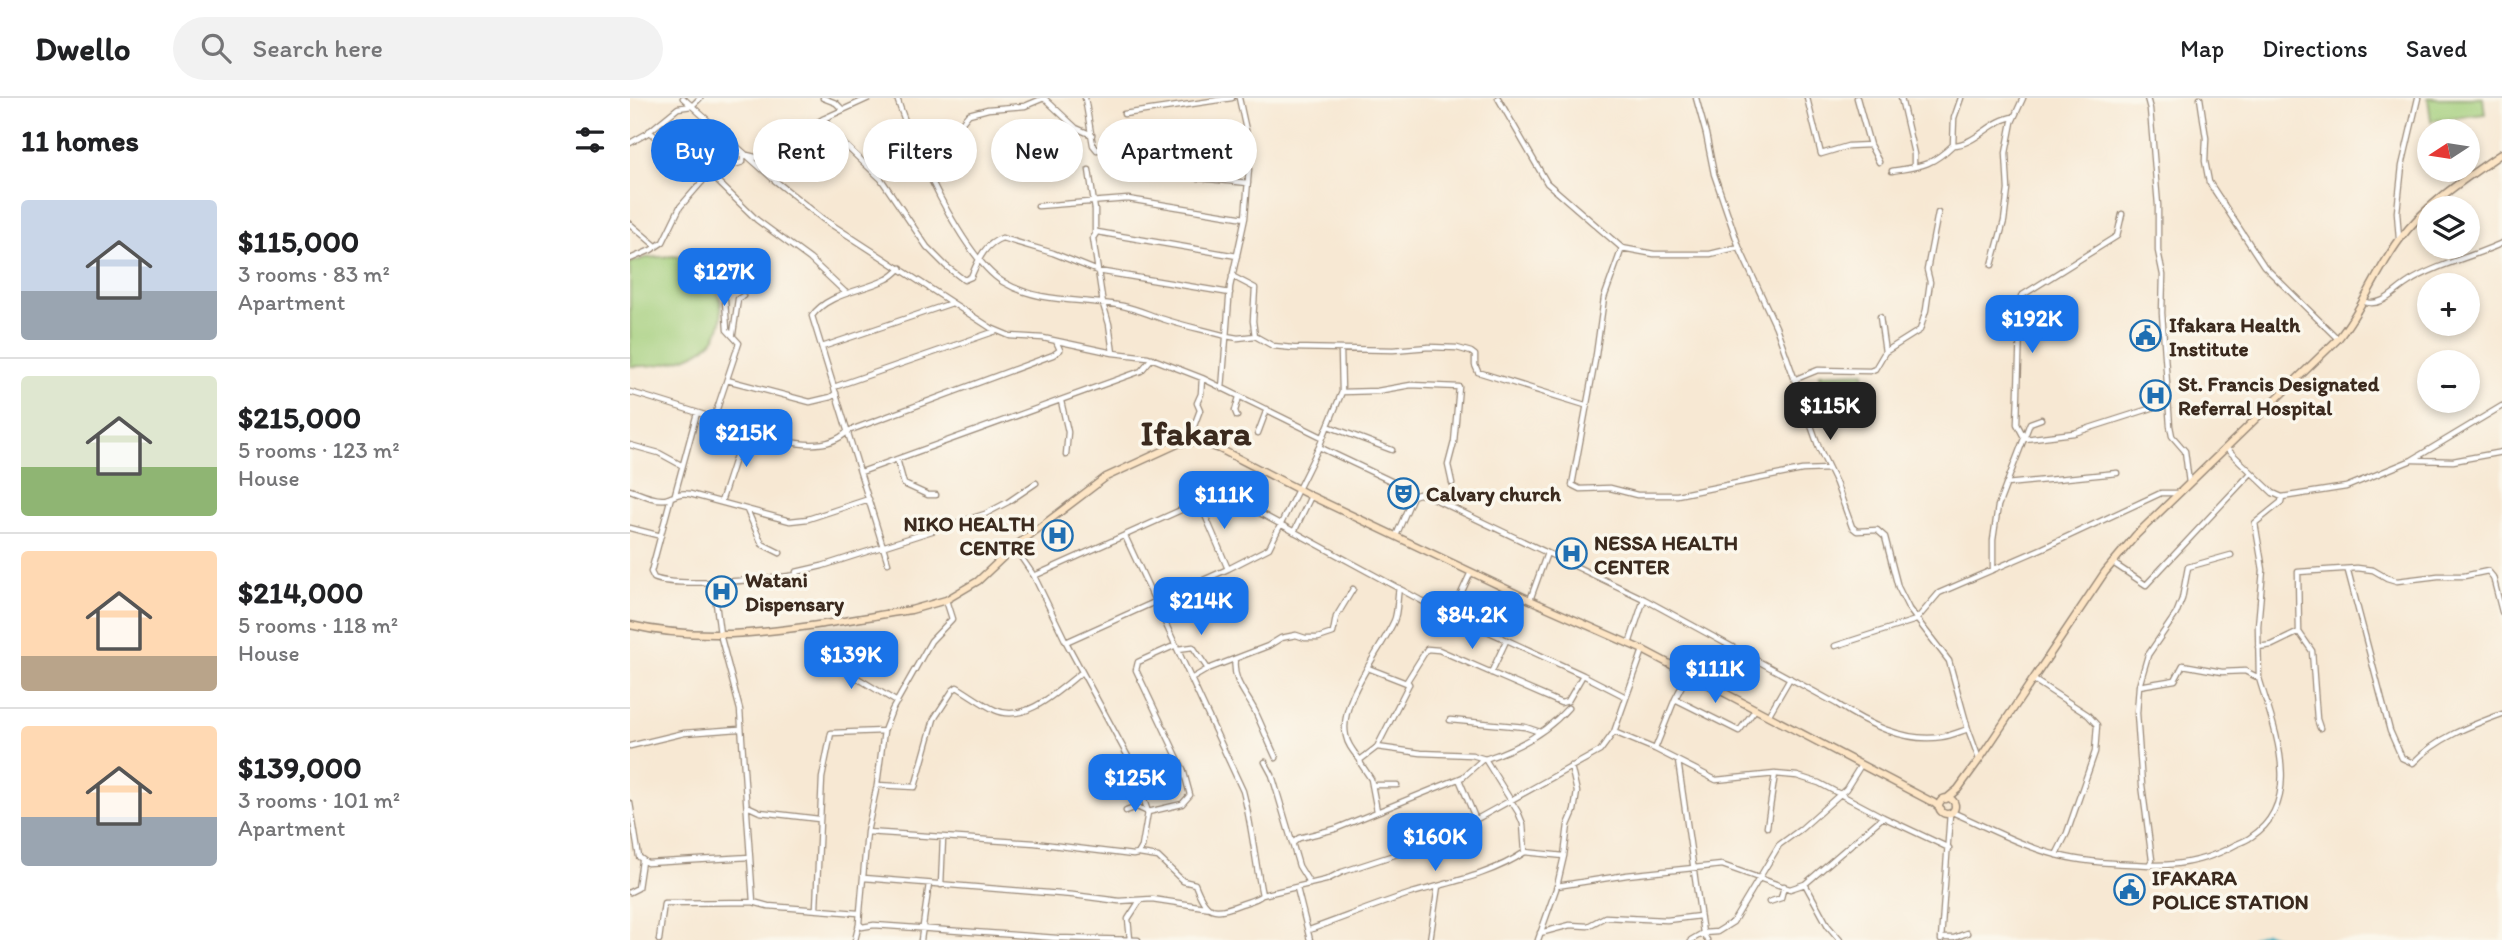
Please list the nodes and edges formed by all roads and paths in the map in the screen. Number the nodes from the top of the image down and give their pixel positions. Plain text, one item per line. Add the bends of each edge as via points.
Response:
1 (682, 98) edge
2 (701, 98) edge
3 (823, 98) edge
4 (869, 98) edge
5 (897, 98) edge
6 (1085, 98) edge
7 (1232, 98) edge
8 (1239, 98) edge
9 (1498, 98) edge
10 (1696, 98) edge
11 (1807, 98) edge
12 (1857, 98) edge
13 (1901, 98) edge
14 (1961, 98) edge
15 (2023, 98) edge
16 (2147, 98) edge
17 (2200, 98) edge
18 (2418, 98) edge
19 (692, 106) junction
20 (842, 109) junction
21 (1124, 114) dead end
22 (2014, 117) junction
23 (823, 119) edge
24 (904, 119) edge
25 (965, 119) edge
26 (1244, 119) edge
27 (649, 131) joint
28 (1092, 135) junction
29 (630, 143) edge
30 (1870, 145) junction
31 (1953, 145) junction
32 (1097, 148) edge
33 (849, 149) edge
34 (2502, 153) edge
35 (743, 154) junction
36 (753, 156) edge
37 (1879, 162) dead end
38 (739, 163) edge
39 (1914, 167) junction
40 (1089, 170) dead end
41 (1892, 172) dead end
42 (702, 182) edge
43 (718, 182) edge
44 (933, 182) edge
45 (1238, 182) edge
46 (1248, 183) joint
47 (1094, 203) junction
48 (1038, 206) dead end
49 (1938, 213) dead end
50 (2122, 214) dead end
51 (1245, 218) junction
52 (630, 224) edge
53 (1097, 232) junction
54 (2399, 240) junction
55 (2502, 243) edge
56 (656, 246) junction
57 (1739, 247) junction
58 (1622, 248) junction
59 (1237, 256) junction
60 (630, 259) edge
61 (978, 260) junction
62 (1992, 265) dead end
63 (901, 268) junction
64 (1098, 271) junction
65 (1232, 276) junction
66 (1230, 293) junction
67 (847, 294) junction
68 (743, 296) dead end
69 (725, 299) dead end
70 (2365, 302) junction
71 (953, 303) junction
72 (1103, 304) junction
73 (1880, 317) dead end
74 (997, 330) junction
75 (733, 335) junction
76 (1226, 336) junction
77 (1255, 336) junction
78 (2338, 339) junction
79 (1056, 341) junction
80 (822, 347) junction
81 (1341, 350) junction
82 (1885, 352) junction
83 (1113, 353) junction
84 (1152, 358) junction
85 (1202, 378) junction
86 (1796, 379) junction
87 (727, 380) junction
88 (1222, 389) junction
89 (835, 390) junction
90 (630, 392) edge
91 (1342, 392) junction
92 (1239, 397) junction
93 (1061, 401) junction
94 (1585, 405) junction
95 (2502, 406) edge
96 (2152, 408) dead end
97 (1267, 409) junction
98 (697, 414) junction
99 (1237, 416) dead end
100 (714, 418) junction
101 (2041, 419) dead end
102 (1194, 426) dead end
103 (1328, 426) junction
104 (745, 428) junction
105 (848, 430) junction
106 (1258, 433) dead end
107 (1322, 437) junction
108 (2025, 439) junction
109 (630, 444) edge
110 (1319, 447) junction
111 (2227, 449) junction
112 (1392, 450) dead end
113 (2502, 452) edge
114 (1066, 455) dead end
115 (897, 459) junction
116 (2412, 460) junction
117 (681, 465) junction
118 (1829, 469) junction
119 (861, 472) junction
120 (2117, 473) dead end
121 (2251, 473) junction
122 (1391, 481) dead end
123 (1036, 483) dead end
124 (1452, 483) dead end
125 (2189, 483) junction
126 (2006, 484) junction
127 (1297, 488) junction
128 (630, 490) edge
129 (2178, 493) junction
130 (936, 495) dead end
131 (673, 496) junction
132 (1311, 496) junction
133 (2282, 497) junction
134 (869, 499) junction
135 (1199, 501) junction
136 (721, 502) junction
137 (747, 510) junction
138 (1282, 524) junction
139 (630, 528) edge
140 (1294, 532) junction
141 (661, 536) junction
142 (1125, 536) junction
143 (1396, 536) junction
144 (883, 547) junction
145 (1014, 547) junction
146 (780, 553) dead end
147 (1547, 553) junction
148 (2231, 555) dead end
149 (2113, 563) junction
150 (888, 564) dead end
151 (1228, 569) junction
152 (1993, 570) junction
153 (2348, 570) junction
154 (1471, 572) junction
155 (1034, 576) junction
156 (713, 580) junction
157 (1353, 589) dead end
158 (1399, 589) junction
159 (1644, 599) junction
160 (946, 600) junction
161 (1530, 600) junction
162 (1155, 603) junction
163 (2502, 612) edge
164 (1451, 615) junction
165 (1916, 621) junction
166 (630, 625) edge
167 (2299, 632) junction
168 (720, 634) junction
169 (1506, 641) junction
170 (1066, 642) junction
171 (1629, 644) junction
172 (1835, 646) dead end
173 (1177, 647) junction
174 (2258, 647) junction
175 (1643, 650) junction
176 (821, 656) dead end
177 (1235, 659) junction
178 (1368, 668) junction
179 (1208, 669) junction
180 (1082, 672) junction
181 (1491, 673) junction
182 (1688, 673) junction
183 (1583, 675) junction
184 (1790, 678) junction
185 (2259, 678) junction
186 (1191, 679) junction
187 (2034, 680) junction
188 (1409, 684) junction
189 (2139, 686) junction
190 (1626, 697) junction
191 (1675, 699) junction
192 (897, 702) junction
193 (1568, 708) dead end
194 (1755, 710) junction
195 (2502, 713) edge
196 (1768, 716) junction
197 (1450, 720) dead end
198 (2320, 728) dead end
199 (740, 729) junction
200 (1968, 729) junction
201 (884, 731) junction
202 (1540, 732) junction
203 (1614, 732) junction
204 (630, 746) edge
205 (1377, 747) junction
206 (1656, 749) junction
207 (1276, 758) dead end
208 (1484, 759) junction
209 (1360, 760) junction
210 (1979, 760) junction
211 (1677, 761) junction
212 (1265, 762) dead end
213 (1861, 765) junction
214 (1571, 766) junction
215 (1775, 774) junction
216 (1459, 779) junction
217 (877, 785) junction
218 (1372, 785) junction
219 (1397, 785) dead end
220 (1958, 789) junction
221 (1839, 793) junction
222 (1945, 799) junction
223 (1512, 800) junction
224 (1930, 802) junction
225 (630, 803) edge
226 (747, 806) junction
227 (1941, 809) junction
228 (1952, 810) junction
229 (1126, 811) dead end
230 (1377, 811) junction
231 (1148, 812) junction
232 (1883, 817) junction
233 (819, 819) junction
234 (1476, 820) junction
235 (1767, 827) dead end
236 (867, 832) junction
237 (943, 838) junction
238 (1293, 843) junction
239 (1949, 848) junction
240 (1525, 852) junction
241 (1138, 854) junction
242 (2056, 855) junction
243 (1564, 856) junction
244 (750, 857) junction
245 (642, 861) junction
246 (2149, 865) junction
247 (1693, 869) junction
248 (1758, 877) junction
249 (864, 878) junction
250 (929, 884) junction
251 (1310, 884) junction
252 (1805, 884) junction
253 (941, 885) junction
254 (1438, 886) junction
255 (1557, 886) junction
256 (1784, 886) junction
257 (1297, 888) junction
258 (630, 892) edge
259 (1262, 895) junction
260 (753, 902) junction
261 (1139, 902) junction
262 (1769, 902) dead end
263 (816, 908) junction
264 (1210, 908) junction
265 (859, 913) junction
266 (1700, 916) junction
267 (859, 923) junction
268 (921, 929) junction
269 (1309, 930) junction
270 (1540, 933) junction
271 (1703, 933) junction
272 (1967, 933) dead end
273 (1130, 939) edge
274 (1941, 939) edge
275 (659, 940) edge
276 (855, 940) edge
277 (921, 940) edge
278 (1082, 940) edge
279 (1138, 940) edge
280 (1310, 940) edge
281 (1430, 940) edge
282 (1538, 940) edge
283 (1691, 940) edge
284 (1707, 940) edge
285 (1839, 940) edge

1 - 19 street
2 - 19 street
3 - 20 street
4 - 20 street
5 - 24 street
6 - 28 street
7 - 21 street
8 - 26 street
9 - 58 street via 1547,183
10 - 57 street via 1714,174
11 - 30 street via 1821,154
12 - 30 street
13 - 39 street
14 - 31 street via 1954,118
15 - 22 street
16 - 125 street via 2157,178 2170,426 2185,451
17 - 78 street via 2209,183 2264,266
18 - 54 street via 2402,166
19 - 27 street via 678,108
19 - 35 street
20 - 23 street
22 - 31 street via 1964,144
22 - 62 street via 2006,153 2004,221
25 - 28 street via 969,114 1026,106 1044,98 1076,128
27 - 29 street
28 - 32 street
30 - 37 street
31 - 39 street via 1938,160
33 - 61 street via 881,180 917,234 946,266 966,280
34 - 54 main road via 2426,208
35 - 36 street
35 - 38 street
35 - 63 street via 837,229
39 - 41 street
40 - 47 street
42 - 56 street via 680,207 666,239
43 - 67 street
44 - 61 street
45 - 46 street
46 - 51 street
47 - 48 street
47 - 51 street via 1151,201
47 - 53 street
49 - 82 street via 1920,330
50 - 108 street via 2117,236 2021,296 2017,424
51 - 59 street
52 - 56 street
53 - 59 street
53 - 64 street via 1093,238
54 - 70 main road
55 - 70 street via 2411,281 2381,302
56 - 60 street
57 - 58 street via 1710,254 1654,254
57 - 86 street
58 - 94 street via 1604,298
59 - 65 street
61 - 64 street via 1000,237
61 - 72 street via 1004,282 1026,292
63 - 67 street via 888,279
63 - 71 street
64 - 66 street
64 - 72 street
65 - 66 street
65 - 77 street via 1255,288
66 - 76 street
67 - 80 street via 812,316
68 - 75 street via 738,299
69 - 75 street via 727,330
70 - 78 main road
71 - 74 street
71 - 80 street
72 - 76 street
72 - 83 street
73 - 82 street
74 - 79 street via 1010,336
74 - 89 street
75 - 87 street via 739,343
76 - 77 street
76 - 88 street
77 - 81 street via 1275,346
78 - 111 main road
79 - 83 street
79 - 105 street via 1060,350 1053,355
80 - 89 street
81 - 91 street
81 - 94 street via 1457,348 1475,355 1478,372
82 - 86 street via 1870,371 1818,370
83 - 84 street
84 - 85 street
84 - 93 street via 1141,371
85 - 88 street
85 - 102 street
86 - 118 street
87 - 89 street via 810,402 831,397
87 - 100 street
88 - 92 street
89 - 105 street
90 - 98 street
91 - 103 street
91 - 124 street via 1411,385 1459,387 1448,465
92 - 97 street
92 - 99 street
93 - 114 street via 1068,432
93 - 115 street
94 - 118 street via 1571,479 1580,489 1677,495 1802,470
95 - 116 street
96 - 108 street via 2074,433
97 - 106 street
97 - 107 street
98 - 100 street
98 - 117 street
100 - 104 street
101 - 108 street via 2030,423
103 - 107 street
103 - 112 street
104 - 105 street via 802,443 841,438
104 - 136 street
105 - 119 street
107 - 110 street
108 - 126 street
109 - 117 street
110 - 122 street
110 - 127 street
111 - 121 street
111 - 125 main road
113 - 116 street via 2453,461
115 - 119 street
115 - 130 street via 904,484
116 - 133 street via 2346,487
117 - 131 street
118 - 165 street via 1854,530 1877,530 1885,537 1898,587
119 - 134 street
120 - 126 street
121 - 133 street
121 - 149 street via 2146,585
123 - 144 street via 985,514
125 - 129 main road
126 - 152 street via 1994,529
127 - 132 main road
127 - 138 street
127 - 145 main road via 1220,449 1200,442 1180,443 1106,477
128 - 131 street via 658,499
129 - 149 main road
129 - 152 street via 2161,493
131 - 136 street via 684,492
131 - 141 street
132 - 140 street
132 - 143 main road
133 - 174 street via 2255,523 2263,570
134 - 137 street via 790,521
134 - 144 street
135 - 138 street via 1220,492
135 - 142 street
135 - 151 street
136 - 137 street
137 - 146 street via 762,544
138 - 140 street
138 - 151 street via 1267,550
139 - 141 street
140 - 158 street
141 - 156 street via 651,572 654,578 664,582
142 - 155 street
142 - 162 street
143 - 147 street via 1413,496 1419,494
143 - 154 main road
144 - 150 street
144 - 156 street via 796,573
145 - 155 street
145 - 160 main road via 978,581
147 - 159 street
147 - 161 street
148 - 189 street via 2188,567 2176,614 2148,655
149 - 187 main road
151 - 162 street
152 - 165 street via 1939,593
153 - 163 street via 2374,570 2397,581 2488,571
153 - 167 street via 2298,572
153 - 195 street via 2390,731 2402,758 2413,763 2428,747
154 - 161 main road
154 - 164 street
155 - 170 street
156 - 168 street
157 - 177 street via 1336,617 1334,633 1282,638
158 - 164 street
158 - 178 street via 1395,619
159 - 171 street
159 - 184 street
160 - 168 main road via 850,620 755,634
160 - 192 street via 952,619 931,641
161 - 171 main road
162 - 170 street
162 - 173 street
164 - 169 street
165 - 172 street
165 - 200 street via 1949,661
166 - 168 main road
167 - 174 street
167 - 198 street via 2312,651
168 - 199 street via 740,710
169 - 181 street
169 - 183 street
170 - 180 street
171 - 175 main road
173 - 179 street via 1193,647
173 - 186 street
173 - 231 street via 1138,662 1136,670 1183,769 1190,795 1182,804
174 - 185 street
175 - 182 main road
175 - 190 street
176 - 192 street
177 - 179 street
177 - 207 street via 1238,684
178 - 188 street
178 - 209 street via 1346,717 1350,748
179 - 186 street
180 - 217 street via 1045,700 1011,713 998,711 957,687 934,719 915,787
180 - 231 street via 1132,764
181 - 183 street via 1560,703 1568,701
181 - 188 street via 1427,649
182 - 191 street
182 - 194 main road
183 - 190 street
184 - 196 street
184 - 200 street via 1860,719 1901,734 1932,738
185 - 189 street via 2245,671 2183,665 2175,680
185 - 246 street via 2281,753 2280,794 2269,820 2253,837 2218,855 2176,866
186 - 259 street via 1243,791
187 - 210 main road
187 - 242 street via 2097,725 2095,752
188 - 205 street
189 - 246 street via 2137,713
190 - 203 street
191 - 194 street via 1739,731
191 - 206 street
192 - 201 street
193 - 202 street
194 - 196 main road
196 - 213 main road
197 - 202 street
199 - 204 street via 684,733
199 - 226 street
200 - 210 street
201 - 217 street
201 - 233 street via 831,733
202 - 208 street via 1513,749
203 - 206 street
203 - 214 street via 1600,751
205 - 208 street
205 - 209 street
206 - 211 street
208 - 216 street
208 - 223 street
209 - 218 street
210 - 220 main road
211 - 215 street via 1716,780
211 - 247 street
212 - 238 street
213 - 221 street
213 - 224 main road
214 - 223 street
214 - 243 street via 1577,792
215 - 221 street via 1797,776
215 - 235 street
216 - 230 street
216 - 234 street
217 - 236 street
218 - 219 street
218 - 230 street
220 - 222 main road
220 - 228 main road
221 - 232 street
221 - 248 street via 1779,845
222 - 224 main road
222 - 227 main road
222 - 228 main road via 1952,800
223 - 234 street
223 - 240 street via 1523,824
224 - 227 main road
225 - 245 street
226 - 233 street via 760,812
226 - 244 street
227 - 228 main road via 1945,813
228 - 239 street
228 - 242 street
229 - 231 street via 1137,807
230 - 238 street
231 - 241 street
232 - 239 street
232 - 252 street
233 - 263 street
234 - 251 street via 1437,841
236 - 237 street
236 - 249 street
237 - 241 street
237 - 253 street
238 - 251 street
239 - 274 street
240 - 243 street
240 - 254 street via 1482,874
241 - 264 street via 1158,858 1183,881 1195,884 1202,903
242 - 246 street
243 - 255 street
244 - 245 street
244 - 260 street
245 - 258 street via 638,888
247 - 248 street via 1722,865
247 - 255 street
247 - 266 street
248 - 256 street
248 - 271 street via 1733,922 1717,932
249 - 250 street
249 - 265 street
250 - 253 street
250 - 268 street
251 - 257 street
252 - 256 street via 1790,889
252 - 285 street
253 - 261 street
254 - 269 street
254 - 281 street
255 - 270 street
256 - 262 street via 1782,898
257 - 259 street
257 - 269 street
259 - 264 street via 1224,911
260 - 263 street
260 - 275 street via 664,903
261 - 264 street
261 - 273 street via 1128,919
263 - 265 street
265 - 267 street
266 - 270 street via 1667,920 1605,917 1588,926 1570,925
266 - 271 street
267 - 268 street via 862,927
267 - 276 street
268 - 277 street
268 - 278 street
269 - 280 street
270 - 282 street
271 - 283 street
271 - 284 street
272 - 274 street
273 - 278 street
273 - 279 street

